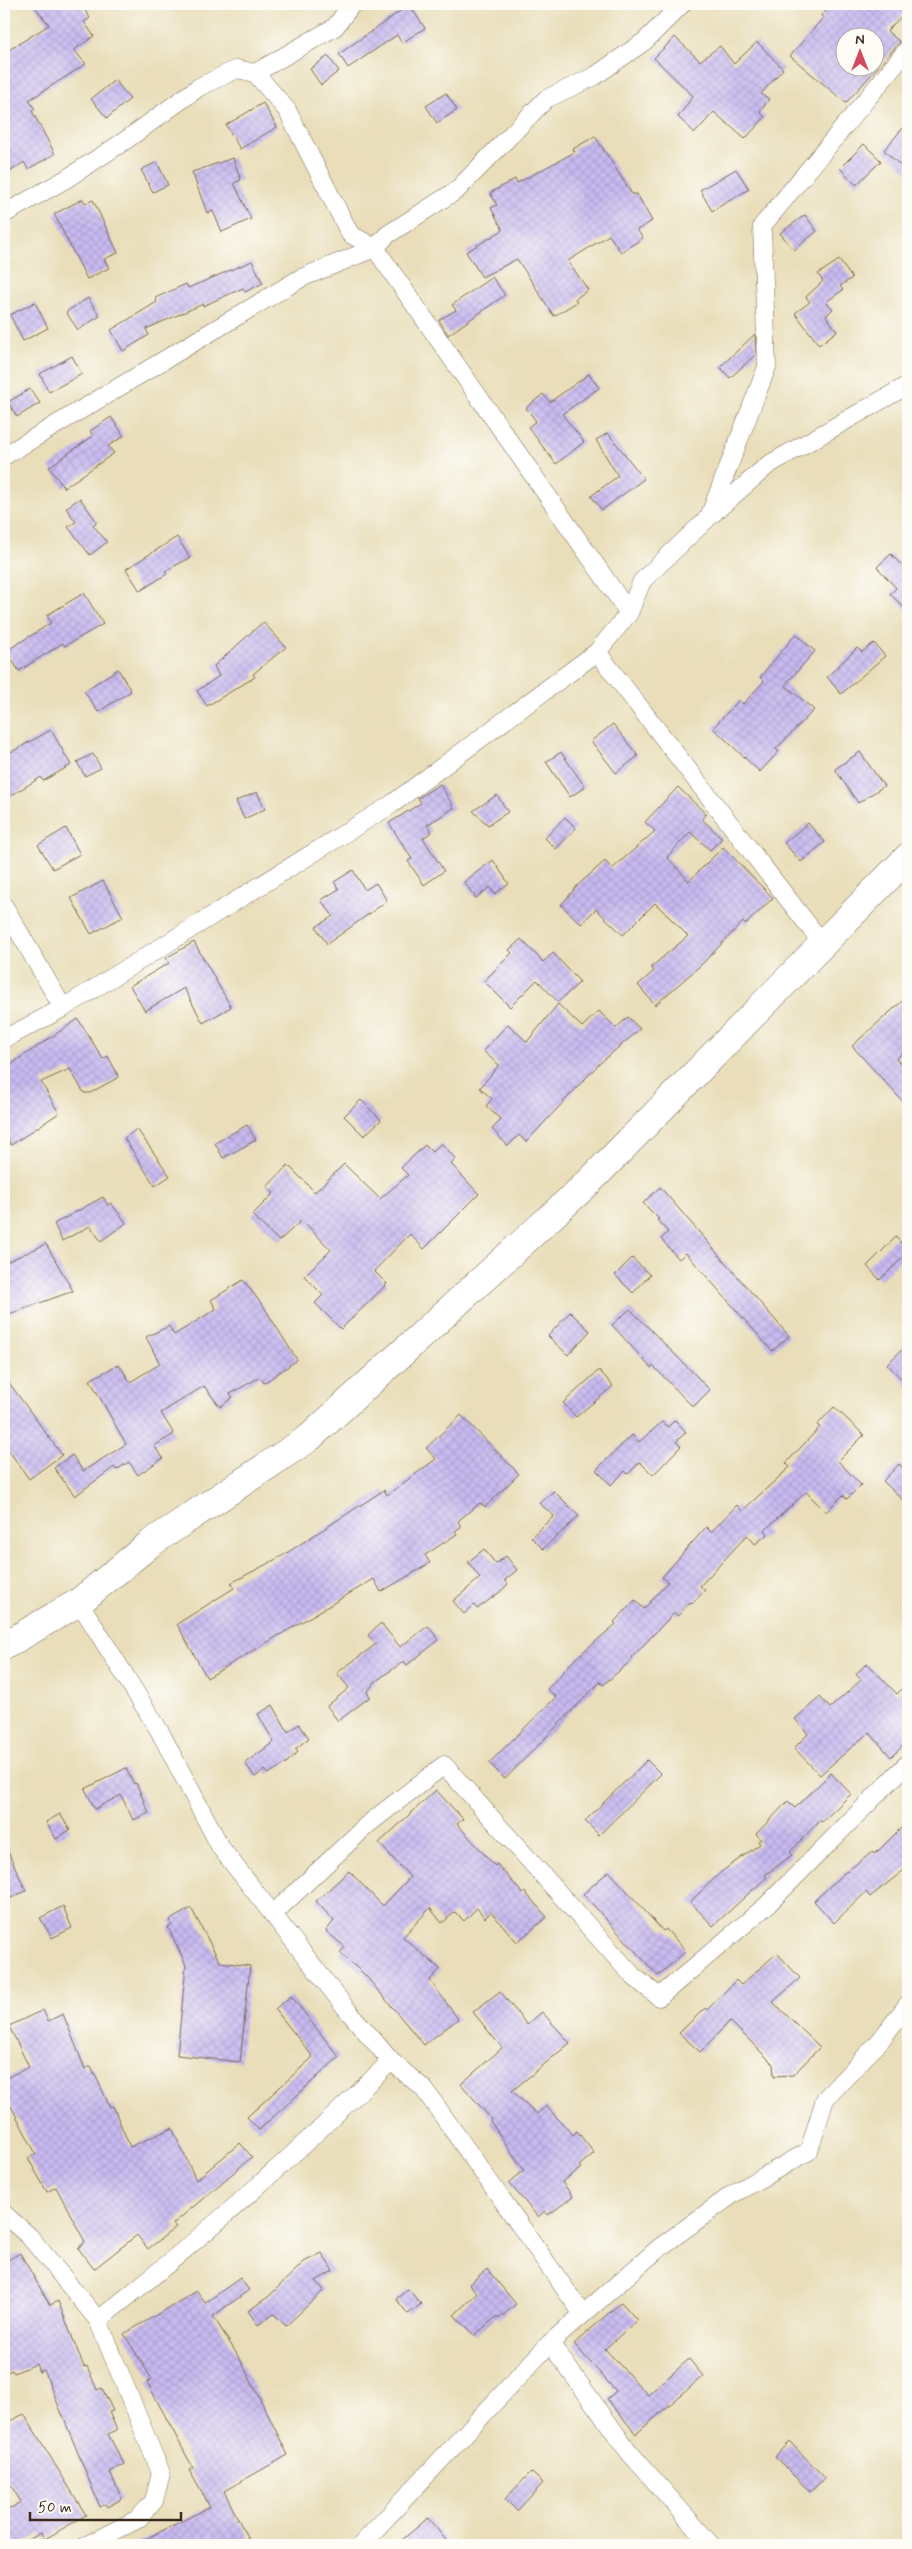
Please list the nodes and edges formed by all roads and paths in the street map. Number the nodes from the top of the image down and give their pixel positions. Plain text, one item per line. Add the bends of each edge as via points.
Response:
1 (352, 4) edge
2 (682, 4) edge
3 (908, 49) edge
4 (255, 73) junction
5 (4, 214) edge
6 (375, 248) junction
7 (908, 385) edge
8 (4, 456) edge
9 (709, 517) junction
10 (628, 613) junction
11 (597, 652) junction
12 (908, 857) edge
13 (4, 906) edge
14 (822, 944) junction
15 (63, 1008) junction
16 (4, 1039) edge
17 (79, 1602) junction
18 (4, 1646) edge
19 (908, 1764) edge
20 (273, 1914) junction
21 (908, 2004) edge
22 (392, 2061) junction
23 (4, 2214) edge
24 (582, 2313) junction
25 (98, 2320) junction
26 (550, 2343) junction
27 (87, 2545) edge
28 (361, 2545) edge
29 (711, 2545) edge

1 - 4 street via 335,27
2 - 6 street via 645,41 595,76 546,100 457,190 387,235
3 - 9 street via 762,226 768,367
4 - 5 street via 237,69 200,87 66,179
4 - 6 street via 287,110 350,234
6 - 8 street via 301,278
6 - 10 street
7 - 9 street via 768,465
9 - 10 street via 642,581
10 - 11 street
11 - 14 street
11 - 15 street via 392,804
12 - 14 highway
13 - 15 street
14 - 17 highway via 589,1182 308,1438 151,1543
15 - 16 street
17 - 18 highway
17 - 20 street via 159,1730 221,1848
19 - 20 street via 768,1905 659,1997 632,1976 444,1765 367,1825
20 - 22 street via 349,2012
21 - 24 street via 880,2041 824,2099 809,2151 733,2194 659,2248
22 - 24 street via 424,2089
22 - 25 street via 174,2261
23 - 25 street via 29,2236
24 - 26 street
25 - 27 street via 161,2472 154,2501 138,2519
26 - 28 street
26 - 29 street via 629,2452

